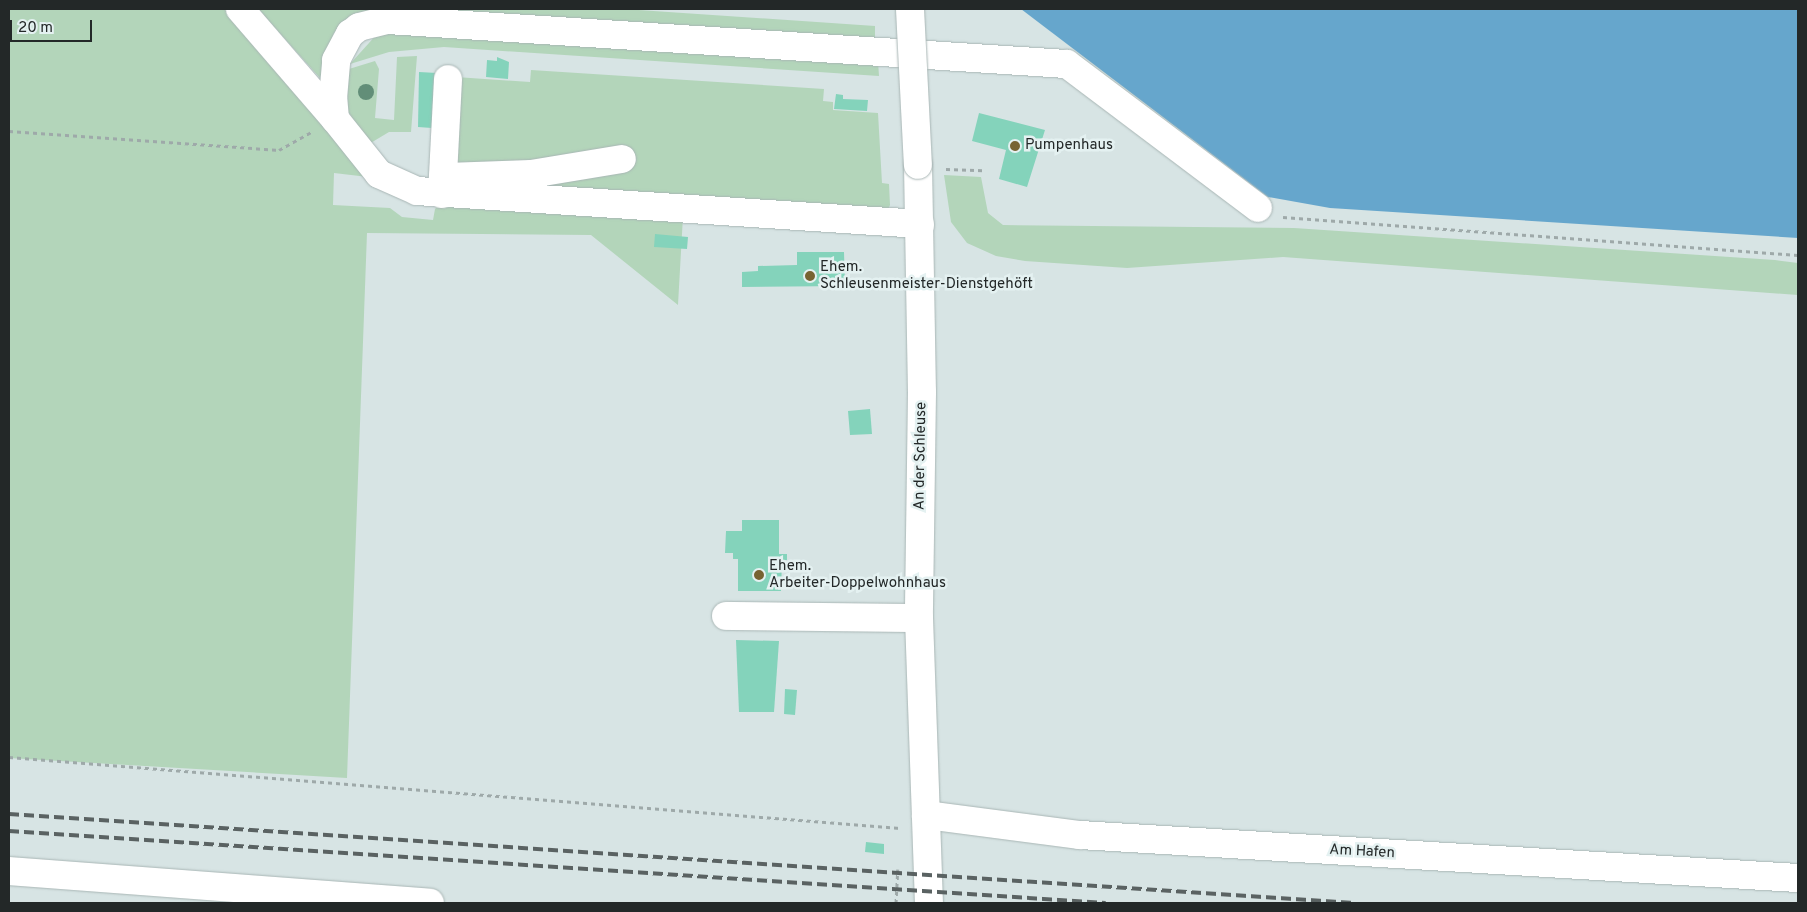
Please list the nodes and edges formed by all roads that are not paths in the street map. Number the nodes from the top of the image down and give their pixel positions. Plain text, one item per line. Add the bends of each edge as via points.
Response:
1 (240, 9) edge
2 (910, 9) edge
3 (448, 79) dead end
4 (335, 119) junction
5 (622, 159) dead end
6 (442, 185) junction
7 (1258, 208) road end
8 (920, 224) junction
9 (726, 616) dead end
10 (919, 618) junction
11 (926, 822) junction
12 (9, 871) edge
13 (1798, 878) edge
14 (430, 903) edge
15 (929, 903) edge

1 - 4 main road
2 - 8 main road, An der Schleuse, bridge via 928,167
3 - 6 main road
4 - 6 main road via 379,174 397,185
4 - 7 main road via 333,80 342,45 359,27 388,20 1066,64
5 - 6 main road
6 - 8 main road
8 - 10 main road, An der Schleuse
9 - 10 main road
10 - 11 main road, An der Schleuse
11 - 13 main road, Am Hafen via 1080,835
11 - 15 main road, An der Schleuse
12 - 14 main road

